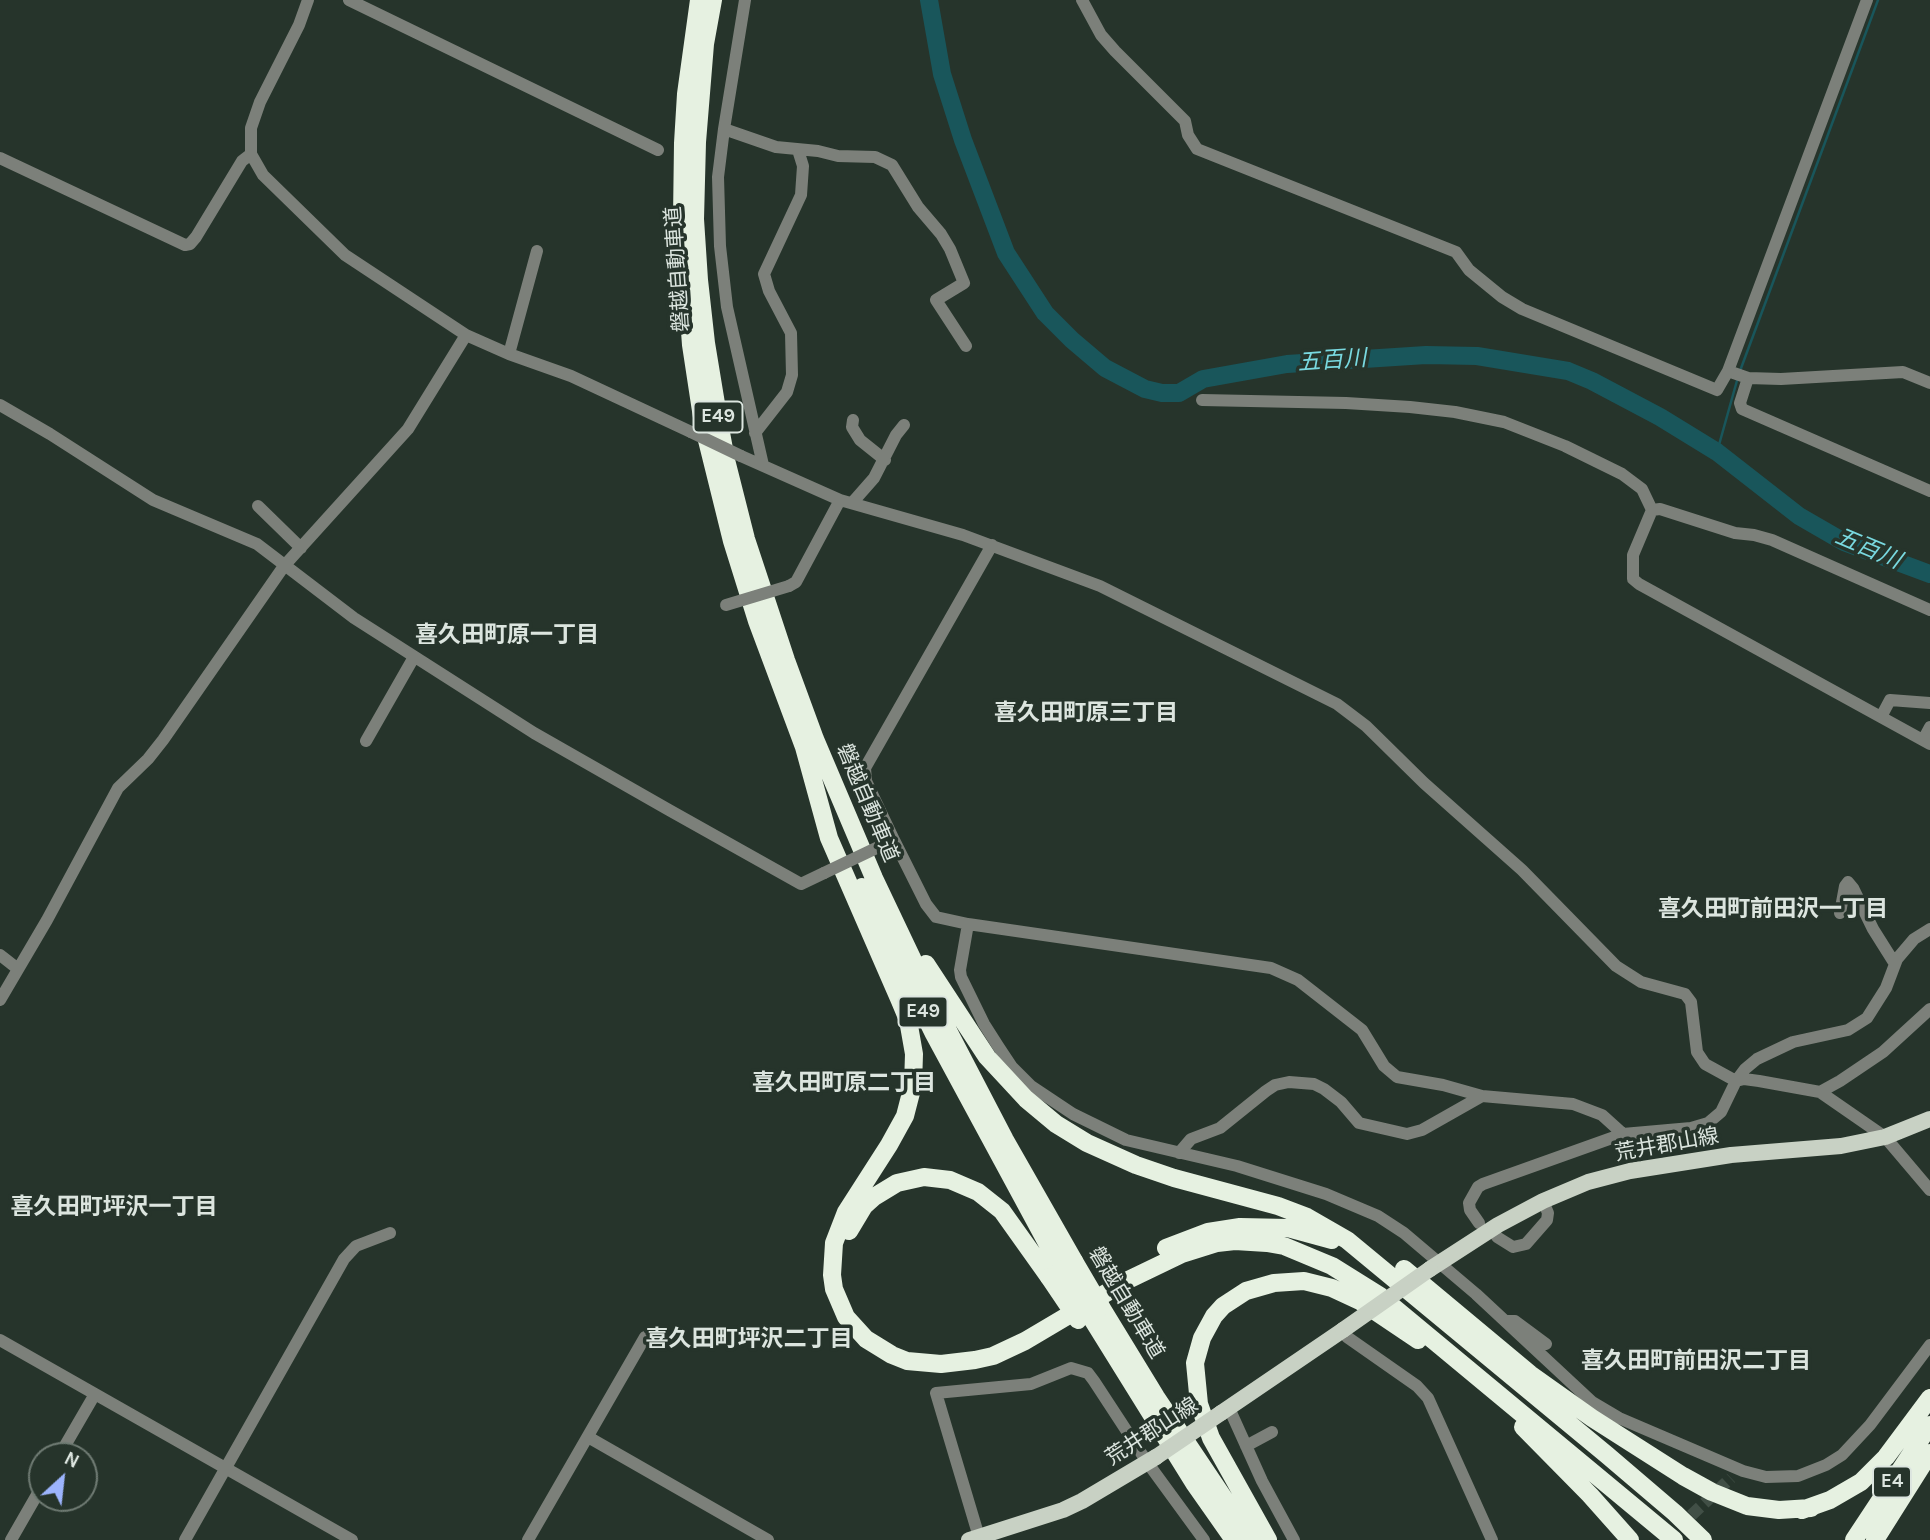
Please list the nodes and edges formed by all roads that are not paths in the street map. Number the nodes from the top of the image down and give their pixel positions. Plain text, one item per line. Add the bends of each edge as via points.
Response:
1 (308, 0) edge
2 (349, 0) edge
3 (699, 0) edge
4 (713, 0) edge
5 (745, 0) edge
6 (1082, 0) edge
7 (1867, 0) edge
8 (724, 129) junction
9 (658, 150) dead end
10 (799, 150) junction
11 (251, 154) junction
12 (0, 158) edge
13 (537, 251) dead end
14 (466, 335) junction
15 (966, 346) dead end
16 (509, 354) junction
17 (1738, 375) junction
18 (1930, 383) edge
19 (1202, 400) dead end
20 (0, 405) edge
21 (853, 420) dead end
22 (904, 425) dead end
23 (755, 433) junction
24 (885, 460) junction
25 (763, 465) junction
26 (1930, 491) edge
27 (846, 502) junction
28 (258, 506) dead end
29 (1652, 510) junction
30 (992, 545) junction
31 (300, 548) junction
32 (284, 566) junction
33 (724, 606) dead end
34 (1930, 610) edge
35 (414, 657) junction
36 (1930, 703) edge
37 (1881, 717) junction
38 (1930, 727) edge
39 (366, 741) dead end
40 (1927, 742) edge
41 (804, 747) junction
42 (848, 816) junction
43 (891, 841) junction
44 (1840, 913) dead end
45 (968, 924) junction
46 (1930, 929) edge
47 (0, 955) edge
48 (1895, 964) junction
49 (18, 969) junction
50 (0, 1000) edge
51 (1930, 1009) edge
52 (1736, 1081) junction
53 (1820, 1092) junction
54 (1482, 1096) junction
55 (1930, 1119) edge
56 (1623, 1134) junction
57 (1885, 1137) junction
58 (1179, 1153) junction
59 (1136, 1165) junction
60 (1930, 1190) edge
61 (1543, 1201) junction
62 (1479, 1223) dead end
63 (390, 1233) dead end
64 (1497, 1237) dead end
65 (1377, 1262) junction
66 (1435, 1266) junction
67 (1061, 1269) junction
68 (1140, 1273) junction
69 (1089, 1314) junction
70 (1505, 1321) junction
71 (1343, 1330) junction
72 (645, 1337) dead end
73 (0, 1340) edge
74 (1421, 1342) junction
75 (1546, 1344) dead end
76 (1930, 1345) edge
77 (1508, 1373) junction
78 (95, 1394) junction
79 (1930, 1398) edge
80 (1225, 1410) junction
81 (1930, 1425) edge
82 (1523, 1427) junction
83 (1272, 1432) dead end
84 (588, 1437) junction
85 (67, 1442) edge
86 (1246, 1446) junction
87 (1930, 1453) edge
88 (1151, 1459) junction
89 (227, 1468) junction
90 (1743, 1471) junction
91 (1731, 1478) tunnel mouth
92 (1811, 1508) junction
93 (28, 1510) edge
94 (974, 1539) edge
95 (11, 1540) edge
96 (185, 1540) edge
97 (352, 1540) edge
98 (528, 1540) edge
99 (768, 1540) edge
100 (1204, 1540) edge
101 (1234, 1540) edge
102 (1252, 1540) edge
103 (1268, 1540) edge
104 (1294, 1540) edge
105 (1492, 1540) edge
106 (1630, 1540) edge
107 (1663, 1540) edge
108 (1674, 1540) edge
109 (1703, 1540) edge
110 (1854, 1540) edge
111 (1875, 1540) edge

1 - 11 street via 254,117
2 - 9 street
3 - 41 highway, 磐越自動車道 / E49 via 683,143 682,218 691,345 732,541
4 - 42 highway, 磐越自動車道 / E49 via 700,94 695,219 706,343 726,460 746,539 786,660
5 - 8 street
6 - 17 street via 1101,35 1185,121 1197,149 1456,252 1469,270 1522,309 1711,389 1717,390
7 - 17 street
8 - 10 street via 766,145
8 - 23 street via 718,177 722,258 727,307
10 - 15 street via 874,157 897,171 941,234 964,283 936,300
10 - 23 street via 802,195 764,274 791,333 792,375 787,392
11 - 12 street via 242,161 196,237 185,245
11 - 14 street via 269,182 345,255
13 - 16 street
14 - 16 street
14 - 31 street via 408,429
16 - 25 street, bridge via 571,376
17 - 18 street via 1903,372
17 - 26 street via 1742,409
19 - 29 street via 1409,407 1504,422 1622,474 1642,489
20 - 32 street via 153,500 251,541
21 - 24 street via 860,440
22 - 24 street
23 - 25 street
24 - 27 street via 874,478
25 - 27 street
27 - 30 street
27 - 33 street, bridge via 796,582
28 - 31 street
29 - 34 street via 1772,540
29 - 37 street via 1633,555 1633,579
30 - 43 street via 866,768 866,781
30 - 52 street via 1100,586 1350,712 1522,870 1616,966 1641,982 1685,994 1691,1002 1700,1059
31 - 32 street
32 - 35 street
32 - 49 street via 163,740 110,800
35 - 39 street
35 - 43 street, bridge via 534,733 801,884
36 - 37 street via 1890,700
37 - 40 street
38 - 40 street
41 - 67 highway, 磐越自動車道 / E49 via 861,884 934,1034
41 - 68 highway via 829,838 908,1020 914,1054 905,1116 846,1212 834,1243 832,1275 846,1317 866,1339 892,1355 924,1364 957,1363 1009,1349
42 - 59 highway via 924,961 987,1057 1056,1124
42 - 67 highway, 磐越自動車道 / E49 via 931,998 1005,1140
43 - 45 street via 930,912
44 - 48 street via 1845,884 1849,883
45 - 54 street via 1271,968 1298,980 1348,1018 1397,1077
45 - 58 street via 961,977 1012,1067 1031,1086 1102,1130
46 - 48 street via 1913,939
47 - 49 street
48 - 52 street via 1867,1018 1848,1030 1769,1052 1749,1064
49 - 50 street
51 - 53 street via 1883,1052
52 - 53 street
52 - 56 street via 1721,1112 1708,1123
53 - 57 street
54 - 56 street via 1573,1104 1602,1115
54 - 58 street via 1408,1134 1360,1123 1324,1089 1289,1082 1275,1085 1220,1128 1191,1139
55 - 57 main road, 荒井郡山線
56 - 62 street via 1478,1187 1469,1206
57 - 60 street
57 - 61 main road, 荒井郡山線 via 1630,1171
58 - 66 street via 1237,1166 1357,1206 1404,1233
59 - 65 highway via 1292,1211 1334,1232
59 - 92 highway via 1256,1189 1320,1211 1371,1242 1530,1374 1655,1458 1746,1506
61 - 64 street via 1547,1220 1526,1244 1513,1247
61 - 66 main road, 荒井郡山線
63 - 89 street via 356,1246 344,1259
65 - 67 highway via 1302,1231 1264,1226 1223,1229 1145,1257 1004,1338 937,1353 898,1345 872,1331 862,1321 842,1276 849,1228 874,1197 897,1183 937,1177 978,1192
65 - 77 highway
66 - 70 street
66 - 71 main road, 荒井郡山線, bridge
67 - 69 highway, bridge
67 - 69 highway, 磐越自動車道 / E49, bridge
68 - 74 highway via 1213,1251 1276,1255 1308,1265 1353,1289
68 - 108 highway via 1201,1247 1234,1241 1284,1246 1332,1266 1403,1314
69 - 101 highway via 1137,1410
69 - 102 highway, 磐越自動車道 / E49 via 1156,1396
70 - 75 street via 1515,1321
70 - 90 street via 1592,1402
71 - 80 main road, 荒井郡山線
71 - 105 street via 1428,1398
72 - 84 street
73 - 78 street
74 - 82 highway
74 - 103 highway via 1360,1301 1304,1281 1246,1291 1214,1316 1195,1363 1199,1404 1211,1438
76 - 90 street via 1842,1455 1798,1476 1766,1477
77 - 92 highway via 1626,1453 1703,1497 1754,1512
77 - 109 highway
78 - 85 street
78 - 89 street
79 - 92 highway via 1861,1482
80 - 86 street
80 - 88 main road, 荒井郡山線, bridge
81 - 110 highway, E4
82 - 106 highway
82 - 107 highway
83 - 86 street
84 - 98 street
84 - 99 street
86 - 104 street
87 - 111 highway, E4
88 - 94 main road, 荒井郡山線 via 1063,1510
88 - 94 street via 1088,1373 1080,1370 1071,1368 1031,1384 936,1393
88 - 100 street
89 - 96 street
89 - 97 street
90 - 91 street
93 - 95 street

